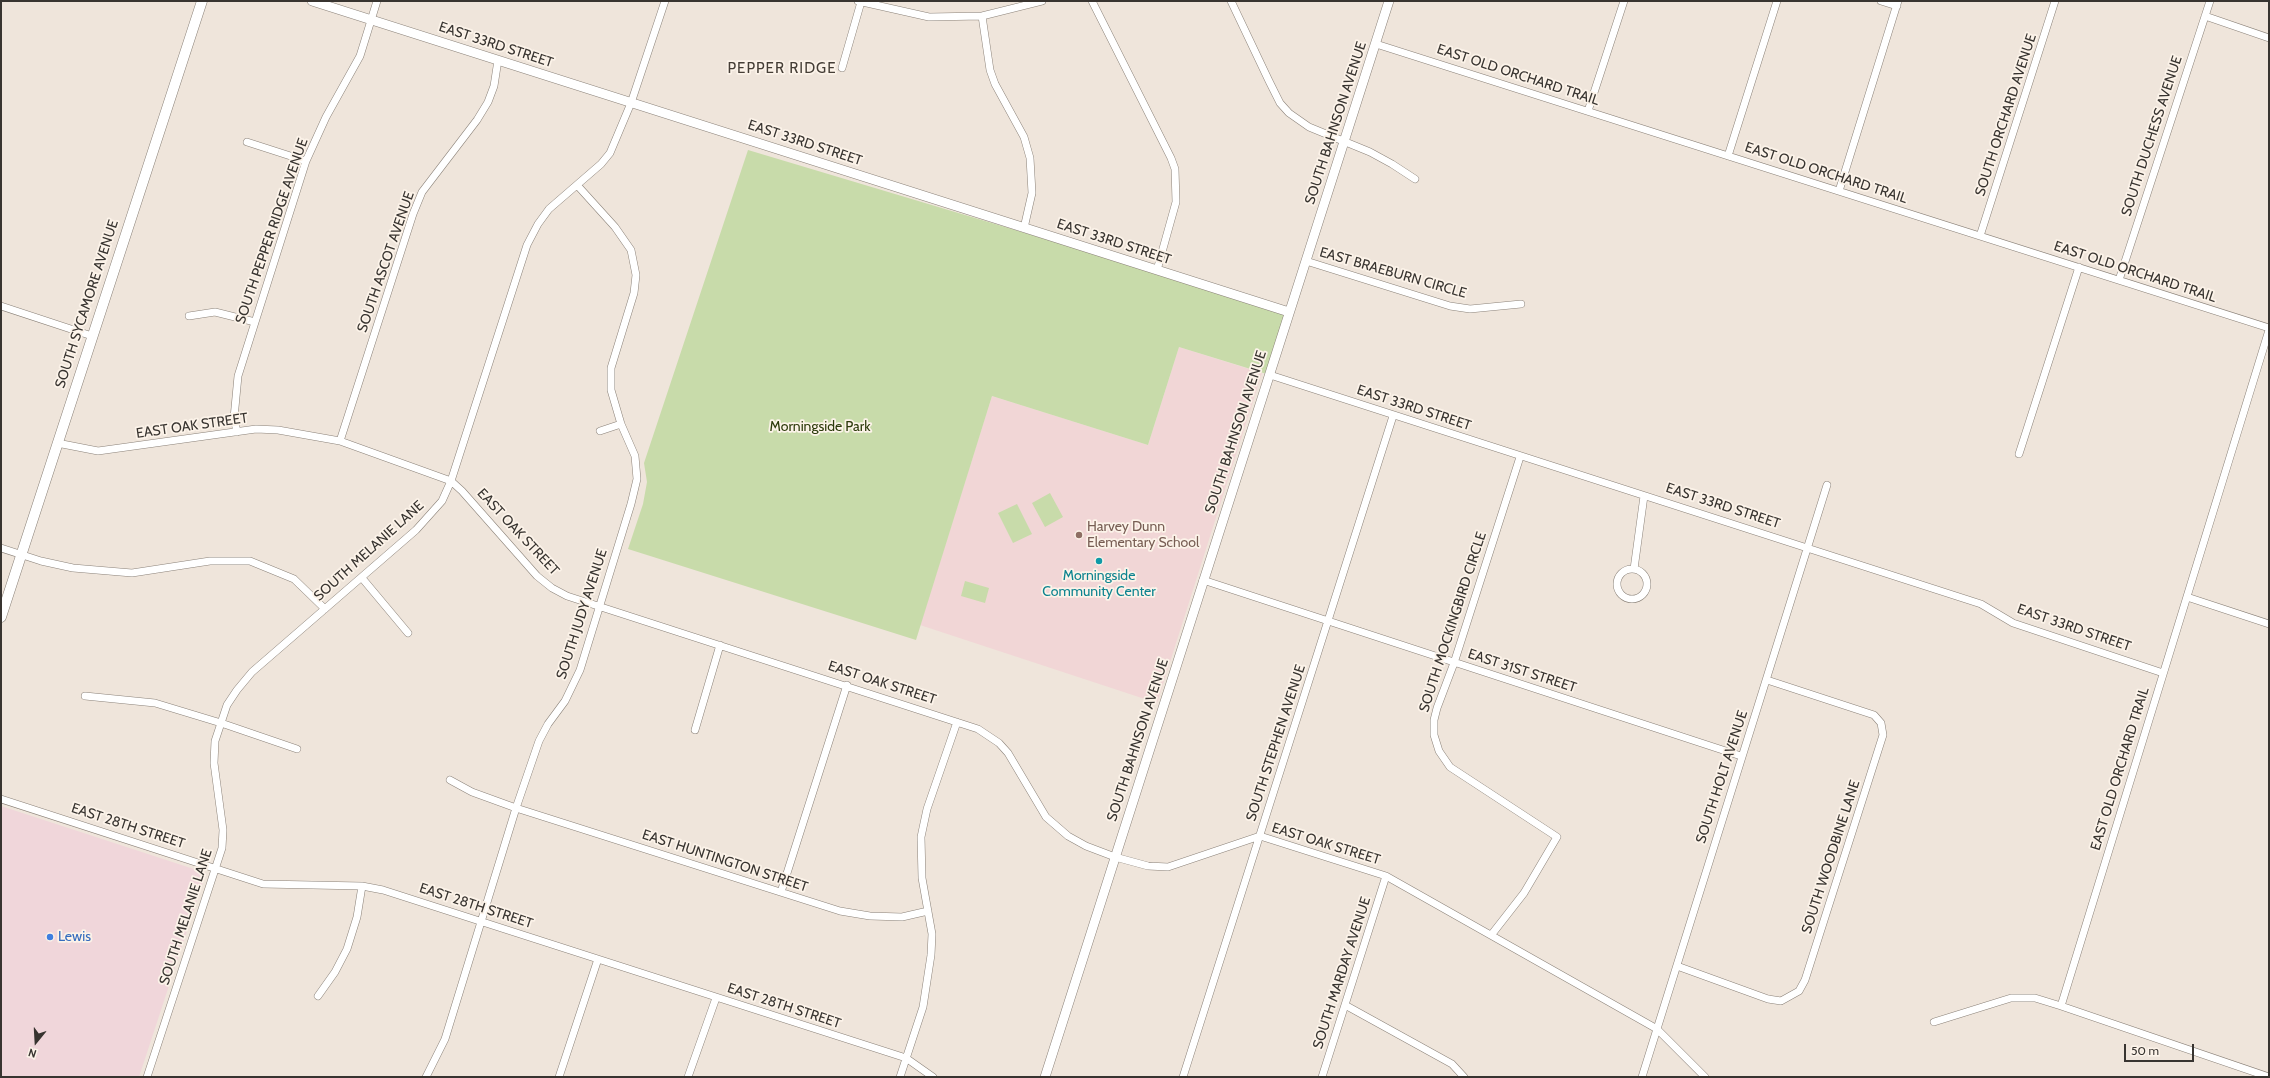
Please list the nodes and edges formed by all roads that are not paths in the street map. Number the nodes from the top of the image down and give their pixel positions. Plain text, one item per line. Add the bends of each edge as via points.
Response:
1 (202, 1) edge
2 (312, 1) edge
3 (377, 1) edge
4 (665, 1) edge
5 (1042, 1) edge
6 (1092, 1) edge
7 (1232, 1) edge
8 (1390, 1) edge
9 (1624, 1) edge
10 (1777, 1) edge
11 (1881, 1) edge
12 (2056, 1) edge
13 (2210, 1) edge
14 (860, 2) edge
15 (1897, 3) edge
16 (982, 16) junction
17 (2205, 16) junction
18 (371, 20) junction
19 (2269, 38) edge
20 (1376, 44) junction
21 (498, 60) junction
22 (842, 68) dead end
23 (631, 102) junction
24 (1588, 111) junction
25 (1345, 141) junction
26 (247, 142) dead end
27 (1728, 156) junction
28 (306, 161) junction
29 (1415, 179) dead end
30 (577, 185) junction
31 (1839, 191) junction
32 (1024, 228) junction
33 (1980, 236) junction
34 (1306, 262) junction
35 (2079, 267) junction
36 (1157, 270) junction
37 (2119, 280) junction
38 (1521, 304) dead end
39 (1, 306) edge
40 (1289, 312) junction
41 (189, 316) dead end
42 (255, 322) junction
43 (2269, 329) edge
44 (92, 336) junction
45 (1270, 375) junction
46 (1393, 416) junction
47 (621, 424) junction
48 (600, 431) dead end
49 (236, 432) junction
50 (340, 442) junction
51 (57, 443) junction
52 (2019, 454) dead end
53 (1520, 457) junction
54 (451, 481) junction
55 (1827, 485) dead end
56 (1644, 496) junction
57 (1, 548) edge
58 (1807, 548) junction
59 (21, 554) junction
60 (1634, 569) junction
61 (362, 578) junction
62 (1203, 580) junction
63 (2187, 597) junction
64 (598, 606) junction
65 (324, 609) junction
66 (1, 617) edge
67 (1329, 622) junction
68 (2269, 624) edge
69 (408, 633) dead end
70 (720, 645) junction
71 (1454, 663) junction
72 (2164, 673) junction
73 (1767, 680) junction
74 (847, 685) junction
75 (85, 696) dead end
76 (957, 722) junction
77 (221, 723) junction
78 (695, 730) dead end
79 (297, 749) dead end
80 (1741, 756) junction
81 (450, 780) dead end
82 (1, 799) edge
83 (516, 808) junction
84 (1260, 836) junction
85 (1115, 857) junction
86 (216, 869) junction
87 (1386, 876) junction
88 (362, 886) junction
89 (780, 892) junction
90 (928, 911) junction
91 (482, 920) junction
92 (1492, 934) junction
93 (598, 959) junction
94 (1677, 966) junction
95 (318, 996) dead end
96 (716, 998) junction
97 (1345, 1005) junction
98 (2061, 1006) junction
99 (1934, 1022) dead end
100 (1657, 1029) junction
101 (906, 1058) junction
102 (147, 1077) edge
103 (426, 1077) edge
104 (559, 1077) edge
105 (688, 1077) edge
106 (900, 1077) edge
107 (932, 1077) edge
108 (1045, 1077) edge
109 (1183, 1077) edge
110 (1322, 1077) edge
111 (1464, 1077) edge
112 (1642, 1077) edge
113 (1705, 1077) edge
114 (2269, 1077) edge

1 - 44 main road, SOUTH SYCAMORE AVENUE
2 - 18 street, EAST 33RD STREET
3 - 18 street, SOUTH PEPPER RIDGE AVENUE
4 - 23 street, SOUTH MELANIE LANE
5 - 16 street
6 - 36 street via 1175,170 1176,202
7 - 25 street via 1280,103 1308,128
8 - 20 street, SOUTH BAHNSON AVENUE
9 - 24 street
10 - 27 street
11 - 15 street
12 - 33 street, SOUTH ORCHARD AVENUE
13 - 17 street, SOUTH DUCHESS AVENUE
14 - 16 street via 929,17
14 - 22 street
15 - 31 street
16 - 32 street via 990,70 1024,137 1030,158 1032,193
17 - 19 street
17 - 37 street, SOUTH DUCHESS AVENUE
18 - 21 street, EAST 33RD STREET
18 - 28 street, SOUTH PEPPER RIDGE AVENUE via 360,56 326,116
20 - 24 street, EAST OLD ORCHARD TRAIL
20 - 25 street, SOUTH BAHNSON AVENUE
21 - 23 street, EAST 33RD STREET
21 - 50 street, SOUTH ASCOT AVENUE via 494,86 488,102 422,192
23 - 30 street, SOUTH MELANIE LANE via 610,153
23 - 32 street, EAST 33RD STREET
24 - 27 street, EAST OLD ORCHARD TRAIL
25 - 29 street via 1392,164
25 - 34 street, SOUTH BAHNSON AVENUE
26 - 28 street
27 - 31 street, EAST OLD ORCHARD TRAIL
28 - 42 street, SOUTH PEPPER RIDGE AVENUE
30 - 47 street, SOUTH JUDY AVENUE via 631,250 636,275 634,293 611,368 611,390
30 - 54 street, SOUTH MELANIE LANE via 549,209 527,245
31 - 33 street, EAST OLD ORCHARD TRAIL
32 - 36 street, EAST 33RD STREET
33 - 35 street, EAST OLD ORCHARD TRAIL
34 - 38 street, EAST BRAEBURN CIRCLE via 1450,306 1470,309
34 - 40 street, SOUTH BAHNSON AVENUE
35 - 37 street, EAST OLD ORCHARD TRAIL
35 - 52 street
36 - 40 street, EAST 33RD STREET
37 - 43 street, EAST OLD ORCHARD TRAIL
39 - 44 street
40 - 45 street, SOUTH BAHNSON AVENUE
41 - 42 street via 215,312
42 - 49 street, SOUTH PEPPER RIDGE AVENUE via 238,376 234,412
43 - 63 street, EAST OLD ORCHARD TRAIL
44 - 51 main road, SOUTH SYCAMORE AVENUE
45 - 46 street, EAST 33RD STREET
45 - 62 street, SOUTH BAHNSON AVENUE
46 - 53 street, EAST 33RD STREET
46 - 67 street, SOUTH STEPHEN AVENUE
47 - 48 street
47 - 64 street, SOUTH JUDY AVENUE via 635,456 637,479
49 - 50 street, EAST OAK STREET via 256,429 278,430
49 - 51 street, EAST OAK STREET via 105,451
50 - 54 street, EAST OAK STREET
51 - 59 main road, SOUTH SYCAMORE AVENUE
53 - 56 street, EAST 33RD STREET
53 - 71 street, SOUTH MOCKINGBIRD CIRCLE
54 - 61 street, SOUTH MELANIE LANE via 442,501 432,514
54 - 64 street, EAST OAK STREET via 537,576 567,596
55 - 58 street, SOUTH HOLT AVENUE
56 - 58 street, EAST 33RD STREET
56 - 60 street
57 - 59 street
58 - 72 street, EAST 33RD STREET via 1982,604 2013,623
58 - 73 street, SOUTH HOLT AVENUE
59 - 65 street via 73,568 132,572 210,561 250,561 294,579
59 - 66 main road, SOUTH SYCAMORE AVENUE
60 - 60 street via 1624,571 1618,578 1617,588 1627,599 1637,599 1647,588 1646,578 1639,570
61 - 65 street, SOUTH MELANIE LANE
61 - 69 street
62 - 67 street, EAST 31ST STREET
62 - 85 street, SOUTH BAHNSON AVENUE
63 - 68 street
63 - 72 street, EAST OLD ORCHARD TRAIL
64 - 70 street, EAST OAK STREET
64 - 83 street, SOUTH JUDY AVENUE via 580,670 565,701 539,741
65 - 77 street, SOUTH MELANIE LANE via 252,672 236,690
67 - 71 street, EAST 31ST STREET
67 - 84 street, SOUTH STEPHEN AVENUE
70 - 74 street, EAST OAK STREET
70 - 78 street
71 - 80 street, EAST 31ST STREET
71 - 92 street, SOUTH MOCKINGBIRD CIRCLE via 1434,720 1434,735 1439,751 1450,767 1557,837 1524,892
72 - 98 street, EAST OLD ORCHARD TRAIL
73 - 80 street, SOUTH HOLT AVENUE
73 - 94 street, SOUTH WOODBINE LANE via 1874,715 1883,727 1879,750 1805,980 1799,991 1781,1001 1768,999
74 - 76 street, EAST OAK STREET
74 - 89 street
75 - 77 street via 155,703
76 - 85 street, EAST OAK STREET via 978,729 999,743 1015,763 1046,817 1056,827 1086,846
76 - 90 street via 927,809 921,837 922,878
77 - 79 street
77 - 86 street, SOUTH MELANIE LANE via 215,741 214,763 223,830 222,848
80 - 94 street, SOUTH HOLT AVENUE
81 - 83 street, EAST HUNTINGTON STREET via 472,792
82 - 86 street, EAST 28TH STREET
83 - 89 street, EAST HUNTINGTON STREET
83 - 91 street, SOUTH JUDY AVENUE
84 - 85 street, EAST OAK STREET via 1168,867 1148,866
84 - 87 street, EAST OAK STREET
84 - 109 street, SOUTH STEPHEN AVENUE
85 - 108 street, SOUTH BAHNSON AVENUE
86 - 88 street, EAST 28TH STREET via 263,884
86 - 102 street, SOUTH MELANIE LANE
87 - 92 street, EAST OAK STREET
87 - 97 street, SOUTH MARDAY AVENUE
88 - 91 street, EAST 28TH STREET
88 - 95 street via 357,917 347,949 336,972
89 - 90 street, EAST HUNTINGTON STREET via 840,911 870,916 902,917
90 - 101 street via 932,934 928,986
91 - 93 street, EAST 28TH STREET
91 - 103 street, SOUTH JUDY AVENUE via 445,1039
92 - 100 street, EAST OAK STREET
93 - 96 street, EAST 28TH STREET
93 - 104 street
94 - 100 street, SOUTH HOLT AVENUE
96 - 101 street, EAST 28TH STREET
96 - 105 street
97 - 110 street, SOUTH MARDAY AVENUE
97 - 111 street via 1452,1064
98 - 99 street via 2035,998 2011,998
98 - 114 street
100 - 112 street, SOUTH HOLT AVENUE
100 - 113 street, EAST OAK STREET
101 - 106 street
101 - 107 street, EAST 28TH STREET

